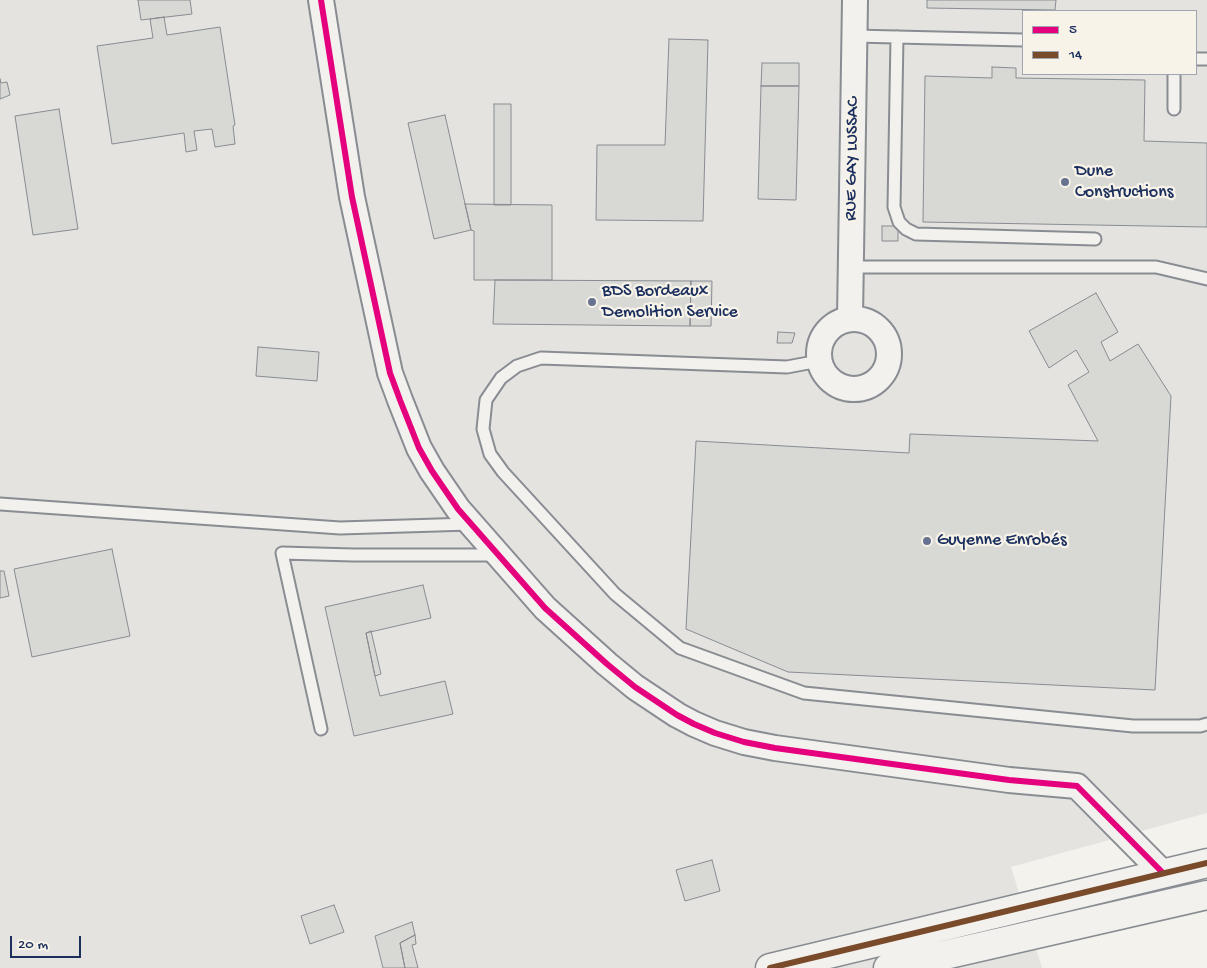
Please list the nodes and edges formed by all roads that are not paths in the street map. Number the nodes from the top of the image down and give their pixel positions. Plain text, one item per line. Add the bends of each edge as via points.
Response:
1 (321, 0) edge
2 (855, 0) edge
3 (854, 36) junction
4 (897, 37) junction
5 (1022, 40) edge
6 (1174, 75) edge
7 (1174, 110) dead end
8 (1095, 239) dead end
9 (851, 267) junction
10 (1207, 279) edge
11 (850, 318) junction
12 (819, 360) junction
13 (0, 504) edge
14 (470, 524) junction
15 (496, 555) junction
16 (1207, 724) edge
17 (321, 729) dead end
18 (1207, 863) edge
19 (1164, 873) junction
20 (1207, 896) edge
21 (770, 968) edge
22 (888, 968) edge

1 - 14 street via 352,198 390,373 420,448
2 - 3 street, RUE GAY LUSSAC
3 - 4 lane
3 - 9 street, RUE GAY LUSSAC
4 - 5 lane
4 - 8 lane via 894,207 899,222 906,230 916,234
6 - 7 lane
9 - 10 lane via 1156,267
9 - 11 street, RUE GAY LUSSAC
11 - 12 street via 829,328 822,338
11 - 12 street via 873,323 882,331 889,359 882,375 864,388 852,390 830,381
12 - 16 lane via 787,367 541,358 518,366 501,378 486,400 483,429 490,454 503,472 615,594 680,648 804,693 1133,726
13 - 14 lane via 340,528
14 - 15 street
15 - 17 lane via 282,553
15 - 19 street via 545,608 606,664 676,715 694,724 744,742 775,748 1009,780 1077,786
18 - 19 main road
19 - 21 main road
20 - 22 main road

